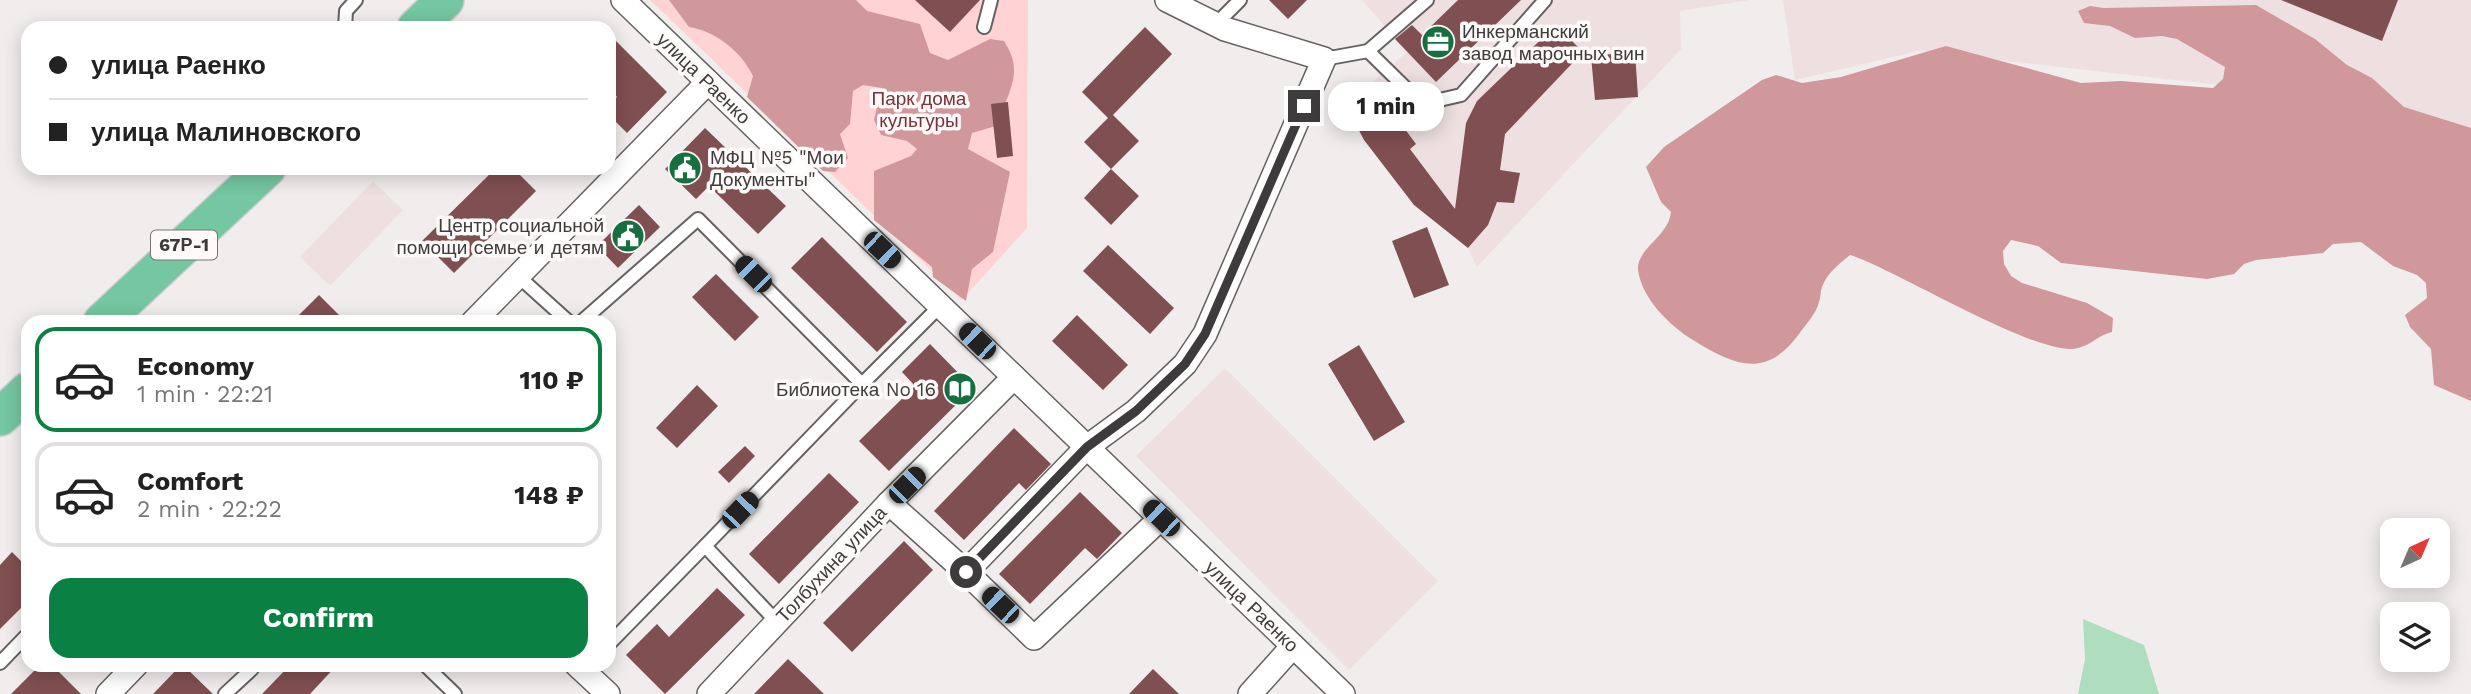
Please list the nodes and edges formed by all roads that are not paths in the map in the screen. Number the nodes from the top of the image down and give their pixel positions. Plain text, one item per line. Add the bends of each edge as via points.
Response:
1 (356, 0) edge
2 (445, 0) edge
3 (623, 0) edge
4 (991, 0) edge
5 (1167, 0) edge
6 (1240, 0) edge
7 (1427, 0) edge
8 (1545, 0) edge
9 (345, 21) edge
10 (423, 21) edge
11 (1216, 24) junction
12 (984, 27) dead end
13 (1368, 51) junction
14 (1324, 59) junction
15 (708, 82) junction
16 (260, 175) edge
17 (518, 276) junction
18 (940, 306) junction
19 (110, 315) edge
20 (480, 315) edge
21 (561, 315) edge
22 (589, 315) edge
23 (1014, 377) junction
24 (862, 384) junction
25 (21, 398) edge
26 (0, 417) edge
27 (1087, 447) junction
28 (889, 503) junction
29 (1161, 518) junction
30 (705, 546) junction
31 (966, 572) junction
32 (777, 622) junction
33 (616, 637) edge
34 (21, 641) edge
35 (1293, 646) junction
36 (0, 663) edge
37 (129, 672) edge
38 (246, 672) edge
39 (432, 672) edge
40 (588, 672) edge
41 (108, 694) edge
42 (225, 694) edge
43 (455, 694) edge
44 (608, 694) edge
45 (709, 694) edge
46 (1250, 694) edge
47 (1343, 694) edge

1 - 9 lane via 346,10
2 - 10 main road
3 - 15 street, улица Раенко
4 - 12 lane
5 - 11 street
6 - 11 lane
7 - 13 lane
8 - 13 lane via 1461,95 1422,104
11 - 14 street
13 - 14 lane
14 - 27 street via 1205,334 1185,364 1136,411
15 - 17 street
15 - 18 street, улица Раенко
16 - 19 main road, 67Р-1
17 - 20 street
17 - 21 lane
18 - 23 street, улица Раенко
18 - 24 lane
22 - 24 lane via 698,219
23 - 27 street, улица Раенко
23 - 28 street, Толбухина улица
24 - 30 lane
25 - 26 main road
27 - 29 street, улица Раенко
27 - 31 street
28 - 31 street
28 - 32 street, Толбухина улица
29 - 31 street via 1034,638
29 - 35 street, улица Раенко
30 - 32 lane
30 - 33 lane
32 - 45 street, Толбухина улица
34 - 36 lane
35 - 46 street
35 - 47 street, улица Раенко
37 - 41 street
38 - 42 lane
39 - 43 lane
40 - 44 street

